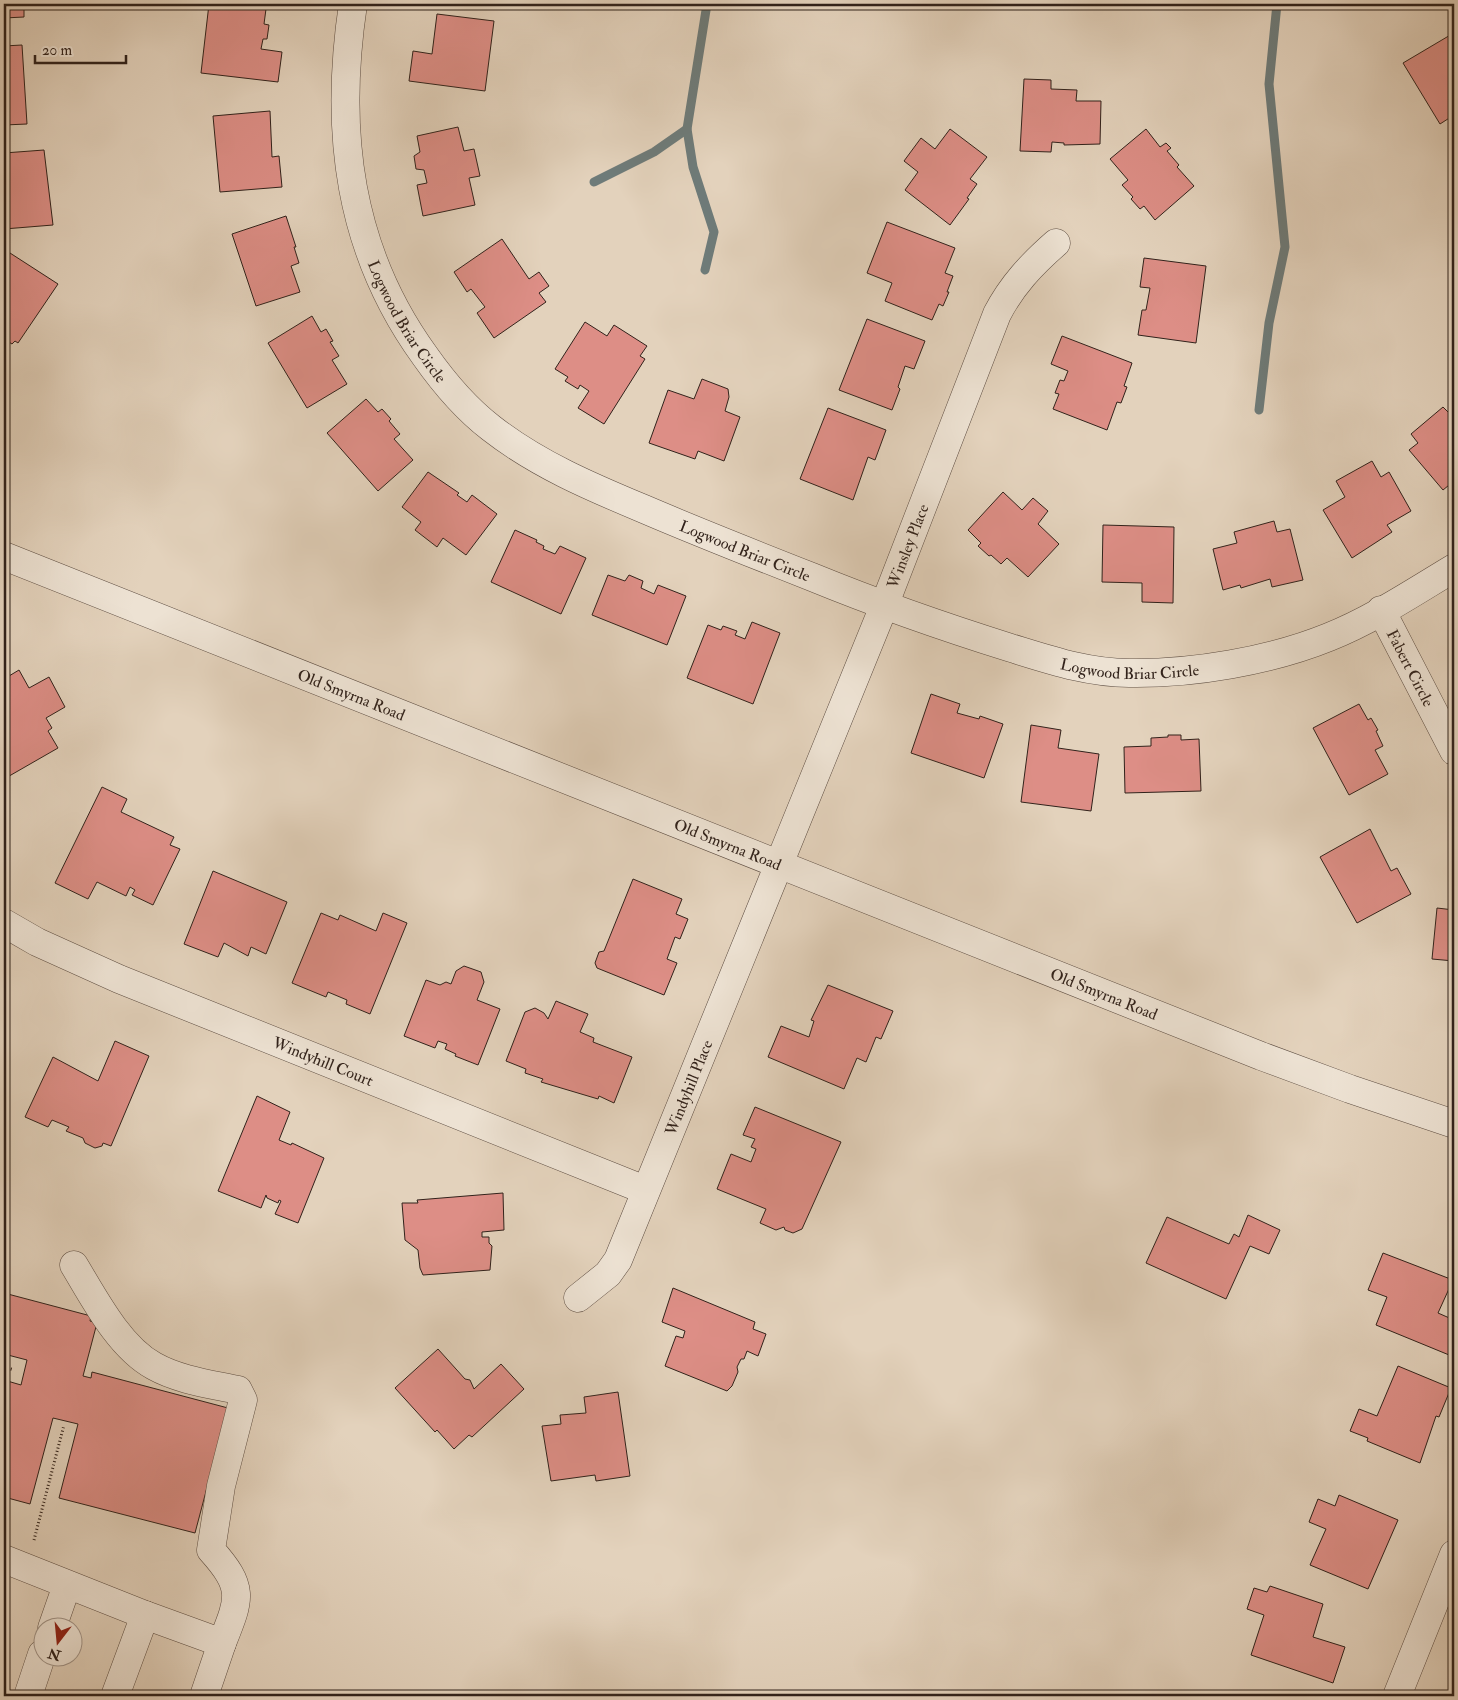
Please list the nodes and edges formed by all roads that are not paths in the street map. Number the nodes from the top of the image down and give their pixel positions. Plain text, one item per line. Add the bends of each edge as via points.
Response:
1 (353, 4) edge
2 (1056, 243) dead end
3 (4, 556) edge
4 (1454, 568) edge
5 (884, 606) junction
6 (1381, 610) junction
7 (1454, 751) edge
8 (780, 864) junction
9 (4, 923) edge
10 (1454, 1124) edge
11 (645, 1190) junction
12 (74, 1265) dead end
13 (578, 1298) dead end
14 (1454, 1554) edge
15 (15, 1564) edge
16 (67, 1585) junction
17 (145, 1614) junction
18 (55, 1618) edge
19 (222, 1644) junction
20 (37, 1668) edge
21 (28, 1696) edge
22 (115, 1696) edge
23 (204, 1696) edge
24 (1396, 1696) edge

1 - 5 street, Logwood Briar Circle via 346,61 346,116 351,189 358,220 370,255 404,327 452,390 492,429 566,475 671,521
2 - 5 street, Winsley Place via 1026,271 1006,296 997,314
3 - 8 street, Old Smyrna Road
4 - 6 street, Logwood Briar Circle
5 - 6 street, Logwood Briar Circle via 1051,660 1104,672 1130,674 1197,668 1282,652 1332,636
5 - 8 street, Winsley Place
6 - 7 street, Fabert Circle
8 - 10 street, Old Smyrna Road via 1261,1056
8 - 11 street, Windyhill Place
9 - 11 street, Windyhill Court via 37,942 118,979
11 - 13 street, Windyhill Place via 618,1260 594,1288
12 - 19 street via 126,1343 153,1366 192,1380 238,1390 243,1400 221,1486 211,1550 231,1575 237,1598
14 - 24 street
15 - 16 street
16 - 17 street
16 - 18 street
17 - 19 street
17 - 22 street
19 - 23 street
20 - 21 street

